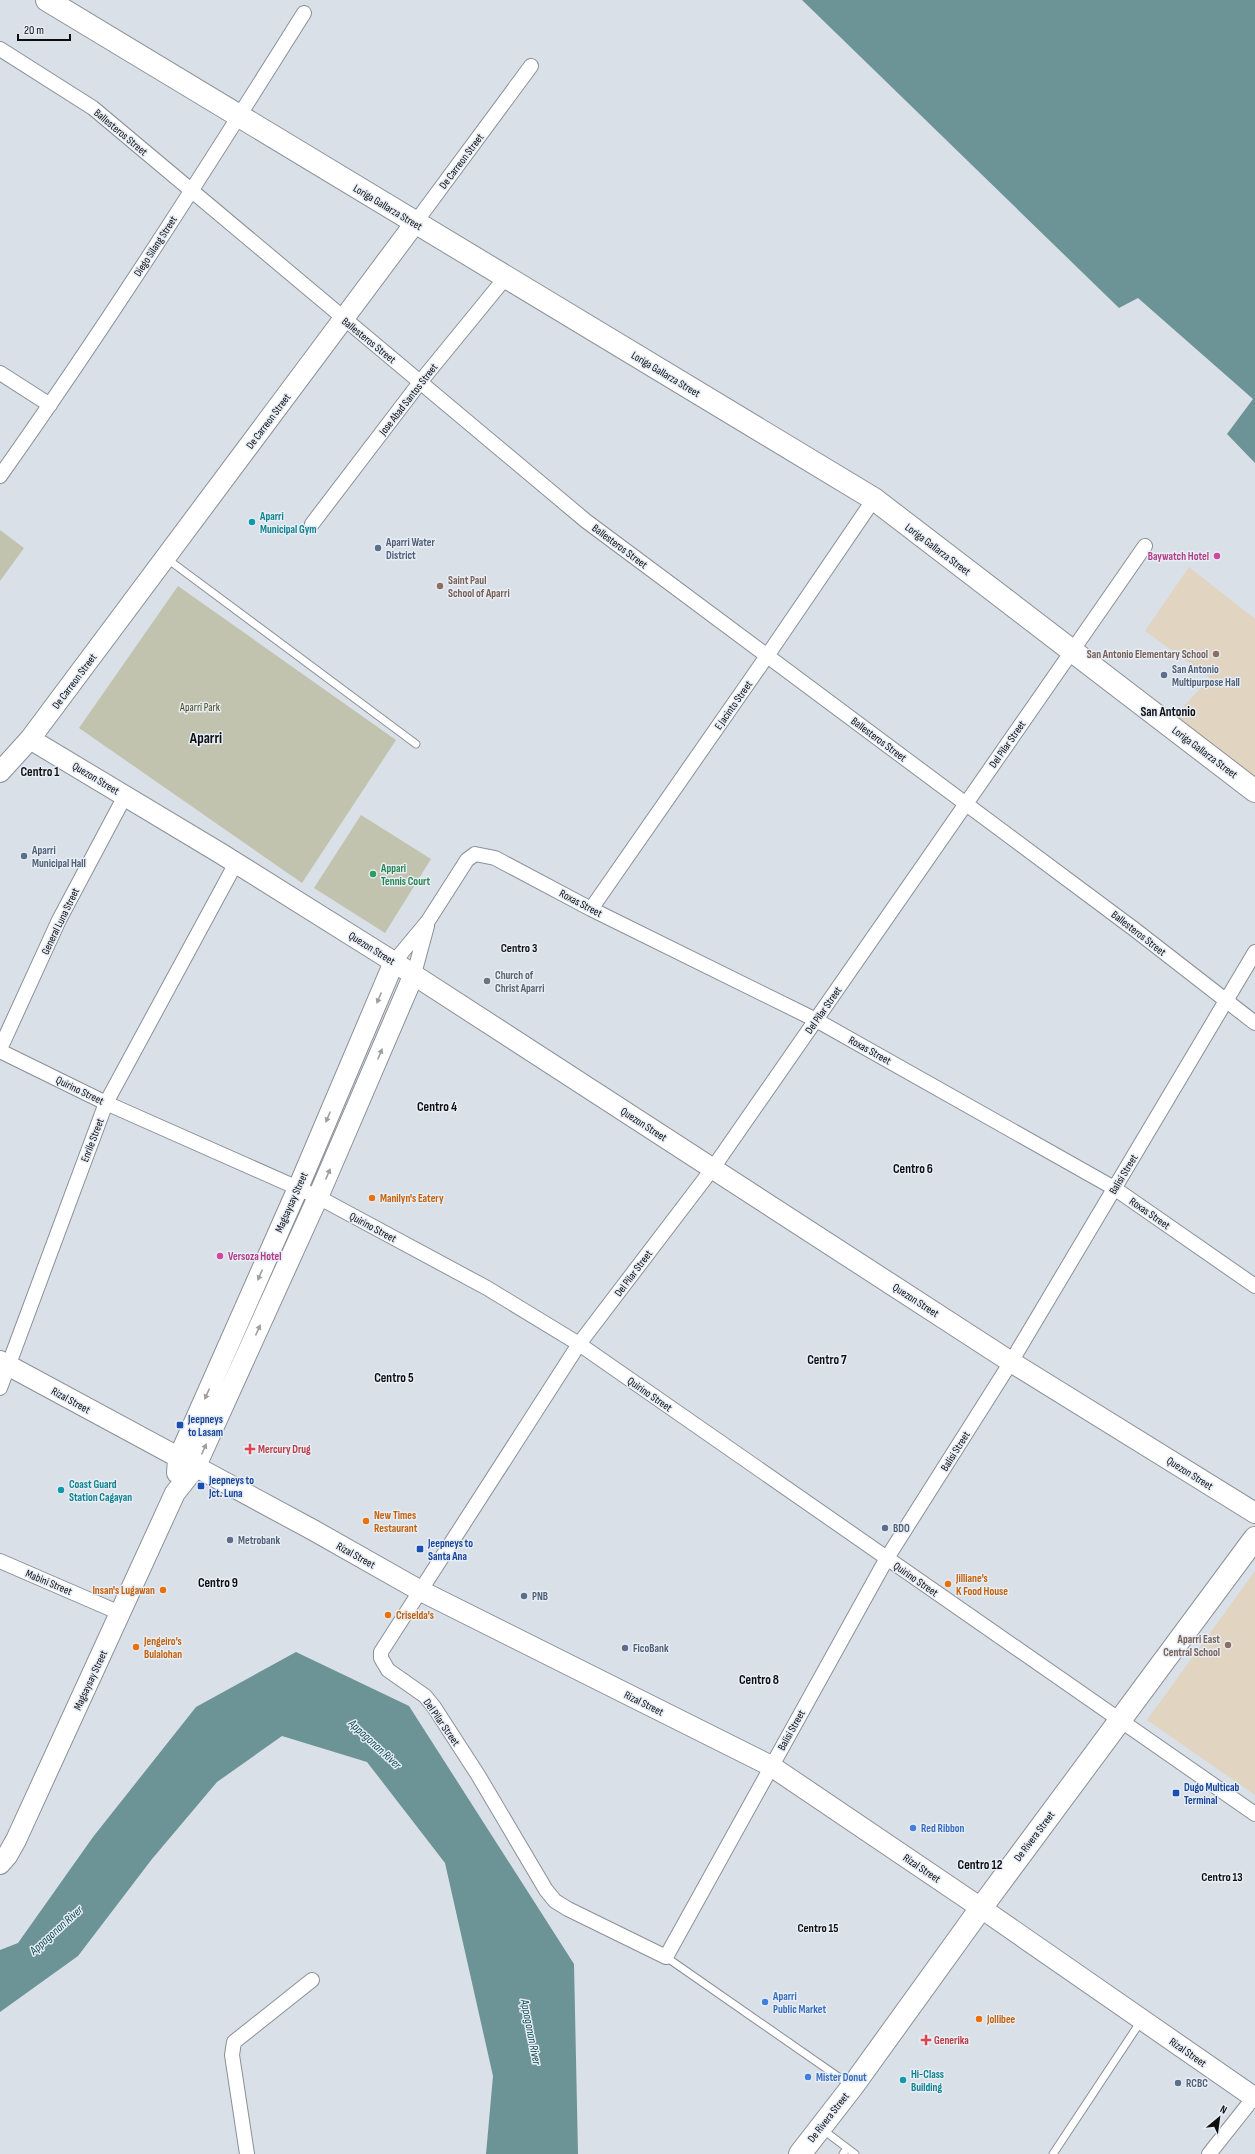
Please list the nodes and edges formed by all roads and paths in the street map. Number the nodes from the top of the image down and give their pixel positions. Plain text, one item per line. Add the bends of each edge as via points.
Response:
1 (47, 0) edge
2 (304, 12) dead end
3 (0, 49) edge
4 (531, 66) dead end
5 (239, 116) junction
6 (192, 191) junction
7 (415, 223) junction
8 (506, 277) junction
9 (344, 320) junction
10 (0, 373) edge
11 (421, 381) junction
12 (50, 405) junction
13 (0, 476) edge
14 (874, 500) junction
15 (312, 524) dead end
16 (1145, 546) dead end
17 (166, 558) junction
18 (1072, 650) junction
19 (768, 656) junction
20 (30, 739) junction
21 (416, 744) dead end
22 (0, 772) edge
23 (1255, 790) edge
24 (125, 796) junction
25 (966, 804) junction
26 (467, 860) joint
27 (236, 863) junction
28 (591, 909) junction
29 (428, 921) junction
30 (1255, 952) edge
31 (394, 962) junction
32 (414, 974) junction
33 (1226, 1001) junction
34 (816, 1020) junction
35 (1255, 1023) edge
36 (0, 1050) edge
37 (106, 1103) junction
38 (713, 1168) junction
39 (298, 1188) junction
40 (1114, 1188) junction
41 (318, 1197) junction
42 (1255, 1286) edge
43 (579, 1344) junction
44 (1011, 1362) junction
45 (4, 1364) edge
46 (0, 1388) edge
47 (178, 1459) junction
48 (196, 1468) junction
49 (175, 1493) junction
50 (1255, 1513) edge
51 (1255, 1538) edge
52 (887, 1558) junction
53 (0, 1561) edge
54 (419, 1590) junction
55 (120, 1613) junction
56 (1119, 1721) junction
57 (771, 1766) junction
58 (1255, 1814) edge
59 (0, 1864) edge
60 (981, 1908) junction
61 (666, 1957) junction
62 (312, 1980) dead end
63 (1141, 2020) junction
64 (852, 2087) junction
65 (1254, 2097) edge
66 (820, 2128) junction
67 (845, 2151) edge
68 (247, 2154) edge
69 (800, 2154) edge
70 (855, 2154) edge
71 (1053, 2154) edge
72 (1209, 2154) edge

1 - 5 main road, Loriga Gallarza Street
2 - 5 street, Diego Silang Street
3 - 6 street, Ballesteros Street via 93,108
4 - 7 street, De Carreon Street
5 - 6 street, Diego Silang Street
5 - 7 main road, Loriga Gallarza Street
6 - 9 street, Ballesteros Street
6 - 12 street, Diego Silang Street
7 - 8 main road, Loriga Gallarza Street
7 - 9 street, De Carreon Street
8 - 11 street, Jose Abad Santos Street
8 - 14 main road, Loriga Gallarza Street
9 - 11 street, Ballesteros Street
9 - 17 street, De Carreon Street
10 - 12 street
11 - 15 street, Jose Abad Santos Street
11 - 19 street, Ballesteros Street via 586,521
12 - 13 street, Diego Silang Street
14 - 18 main road, Loriga Gallarza Street
14 - 19 street, E Jacinto Street
16 - 18 street, Del Pilar Street
17 - 20 street, De Carreon Street
17 - 21 lane
18 - 23 main road, Loriga Gallarza Street
18 - 25 street, Del Pilar Street
19 - 25 street, Ballesteros Street
19 - 28 street, E Jacinto Street
20 - 22 street, De Carreon Street
20 - 24 street, Quezon Street
24 - 27 street, Quezon Street
24 - 36 street, General Luna Street via 59,920
25 - 33 street, Ballesteros Street
25 - 34 street, Del Pilar Street
26 - 28 street, Roxas Street via 475,854 495,858
26 - 29 street, Magsaysay Street
27 - 31 street, Quezon Street
27 - 37 street, Enrile Street
28 - 34 street, Roxas Street
29 - 31 street, Magsaysay Street
29 - 32 street, Magsaysay Street
30 - 33 street, Balisi Street
31 - 32 street, Quezon Street
31 -> 39 street, Magsaysay Street
32 - 38 street, Quezon Street
41 -> 32 street, Magsaysay Street
33 - 35 street, Ballesteros Street
33 - 40 street, Balisi Street
34 - 38 street, Del Pilar Street
34 - 40 street, Roxas Street
36 - 37 street, Quirino Street
37 - 39 street, Quirino Street
37 - 45 street, Enrile Street
38 - 43 street, Del Pilar Street
38 - 44 street, Quezon Street
39 - 41 street, Quirino Street
39 -> 47 street, Magsaysay Street
40 - 42 street, Roxas Street
40 - 44 street, Balisi Street
41 - 43 street, Quirino Street via 487,1288
48 -> 41 street, Magsaysay Street
43 - 52 street, Quirino Street
43 - 54 street, Del Pilar Street
44 - 50 street, Quezon Street
44 - 52 street, Balisi Street
45 - 46 street, Enrile Street
45 - 47 street, Rizal Street
47 - 48 street, Rizal Street
47 - 49 street, Magsaysay Street
48 - 49 street, Magsaysay Street
48 - 54 street, Rizal Street
49 - 55 street, Magsaysay Street
51 - 56 main road, De Rivera Street
52 - 56 street, Quirino Street
52 - 57 street, Balisi Street
53 - 55 street, Mabini Street
54 - 57 street, Rizal Street
54 - 61 street, Del Pilar Street via 381,1652 383,1664 425,1696 434,1707 478,1775 539,1880 555,1900 606,1930
55 - 59 street, Magsaysay Street via 16,1840
56 - 58 street, Quirino Street
56 - 60 main road, De Rivera Street
57 - 60 street, Rizal Street
57 - 61 street, Balisi Street
60 - 63 street, Rizal Street
60 - 64 main road, De Rivera Street
61 - 64 lane
62 - 68 street via 234,2042 232,2055
63 - 65 street, Rizal Street
63 - 71 lane
64 - 66 main road, De Rivera Street
65 - 72 street
66 - 67 lane
66 - 69 main road, De Rivera Street
67 - 70 lane

